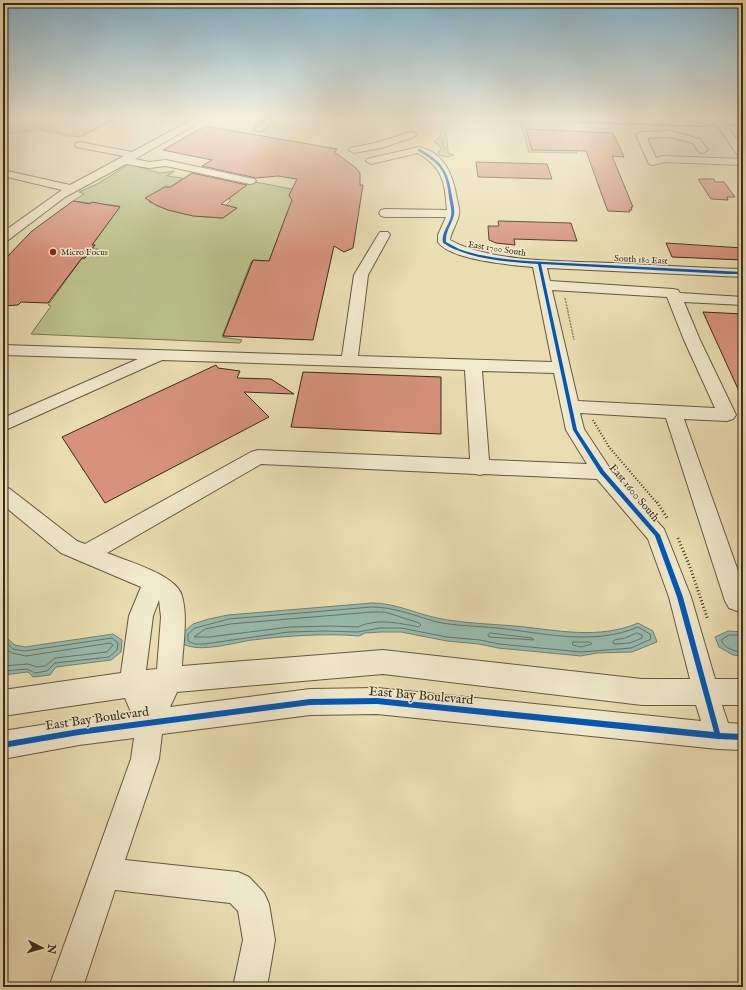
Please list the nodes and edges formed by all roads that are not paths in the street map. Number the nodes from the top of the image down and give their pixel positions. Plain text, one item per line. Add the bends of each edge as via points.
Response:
1 (116, 164) edge
2 (172, 164) edge
3 (439, 164) edge
4 (3, 173) edge
5 (250, 181) dead end
6 (72, 189) junction
7 (385, 213) dead end
8 (453, 214) junction
9 (384, 235) dead end
10 (3, 238) edge
11 (539, 263) junction
12 (667, 270) junction
13 (743, 274) edge
14 (544, 285) junction
15 (674, 295) junction
16 (743, 301) edge
17 (3, 350) edge
18 (161, 356) junction
19 (349, 362) junction
20 (473, 365) junction
21 (562, 368) junction
22 (570, 407) junction
23 (673, 412) junction
24 (735, 416) edge
25 (3, 425) edge
26 (480, 468) junction
27 (602, 472) junction
28 (3, 494) edge
29 (87, 554) junction
30 (154, 582) junction
31 (743, 599) edge
32 (169, 680) junction
33 (132, 685) junction
34 (704, 691) junction
35 (743, 692) edge
36 (3, 703) edge
37 (150, 722) junction
38 (718, 736) junction
39 (743, 737) edge
40 (3, 745) edge
41 (105, 873) junction
42 (66, 987) edge
43 (250, 987) edge

1 - 6 street
2 - 5 street
3 - 8 street, East 1700 South via 449,180
4 - 6 street
6 - 10 street
7 - 8 street
8 - 11 street, East 1700 South via 444,235 444,242 474,260
9 - 19 street via 361,275
11 - 12 street, South 180 East
11 - 14 street, East 1600 South
12 - 13 street, South 180 East
12 - 15 street
14 - 15 street
14 - 21 street, East 1600 South
15 - 16 street
15 - 24 street via 692,340
17 - 18 street
18 - 19 street
18 - 25 street
19 - 20 street
20 - 21 street
20 - 26 street
21 - 22 street, East 1600 South
22 - 23 street
22 - 27 street, East 1600 South via 575,430
23 - 24 street
23 - 31 street via 737,601
26 - 27 street
26 - 29 street via 258,457
27 - 34 street, East 1600 South via 657,535 680,597
28 - 29 street via 69,547
29 - 30 street
30 - 32 street via 171,596 173,617
30 - 33 street via 141,616
32 - 33 street
32 - 34 street via 383,662 642,692
32 - 37 street
33 - 36 street
33 - 37 street
34 - 35 street
34 - 38 street, East 1600 South
37 - 38 street, East Bay Boulevard via 310,702 377,701
37 - 40 street, East Bay Boulevard
37 - 41 street via 145,759
38 - 39 street, East Bay Boulevard
41 - 42 street
41 - 43 street via 238,888 253,904 259,940

